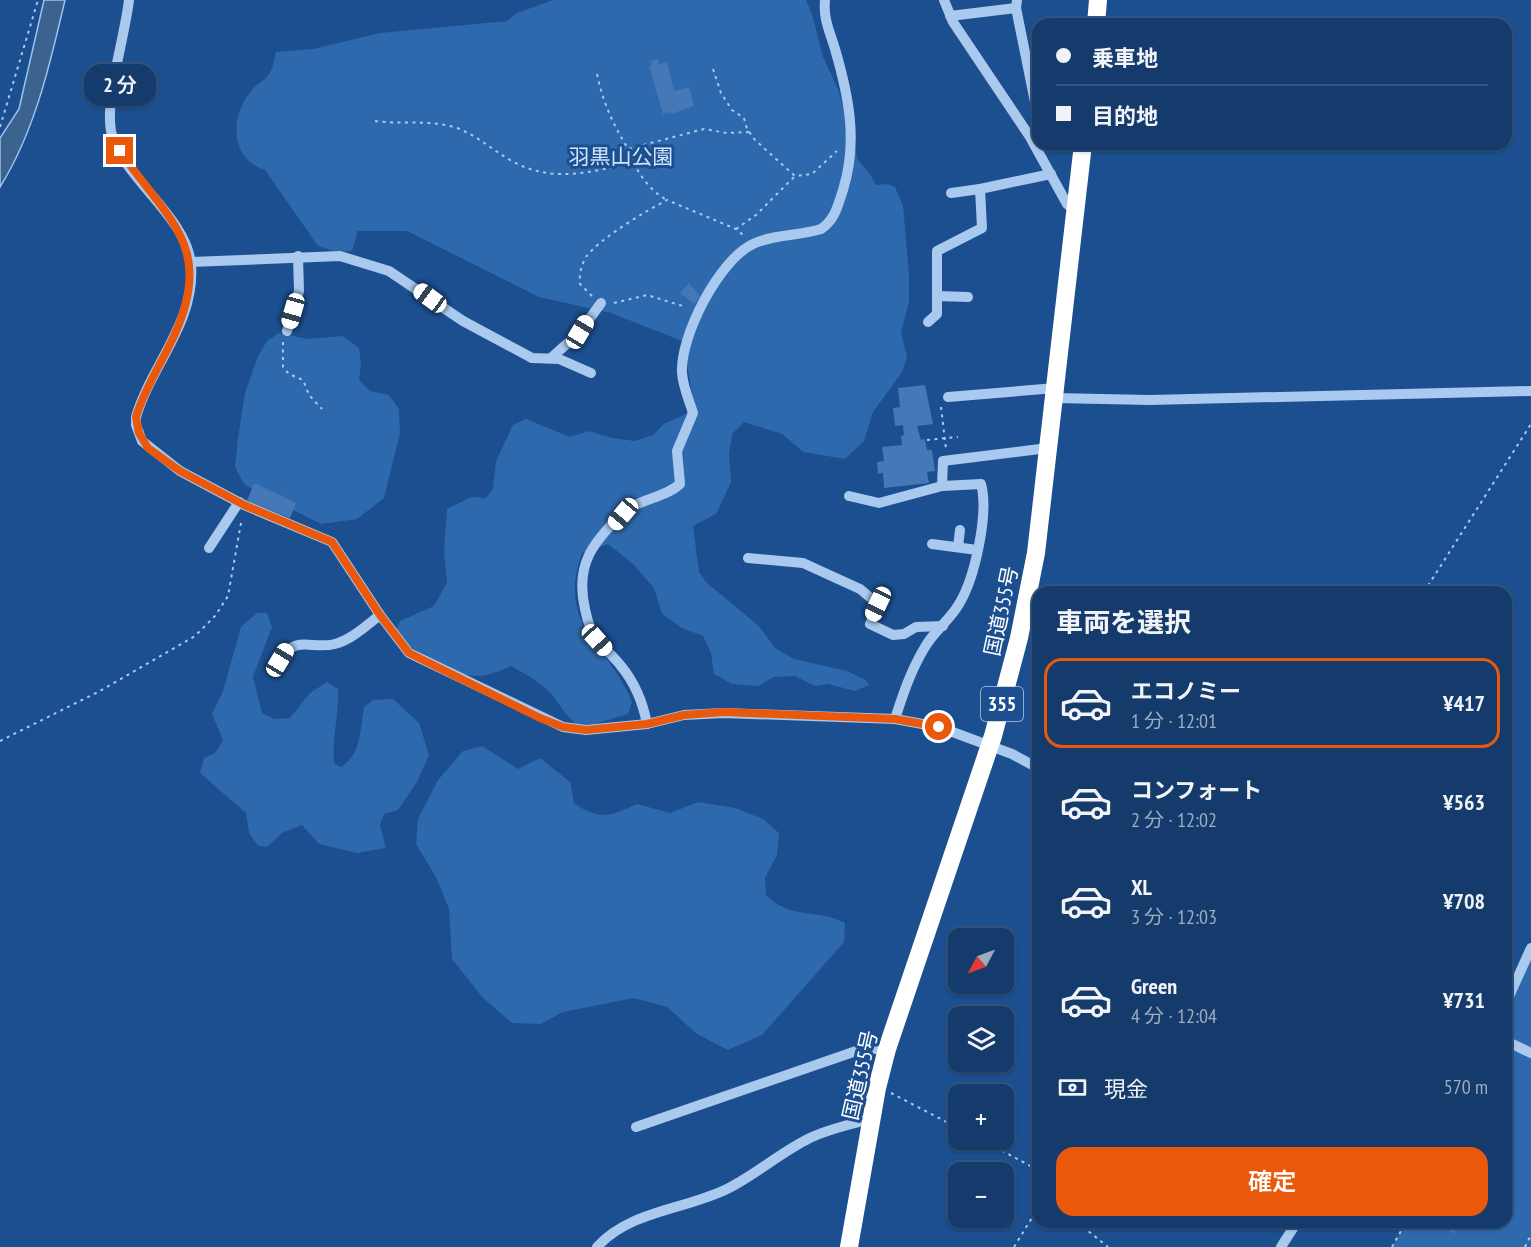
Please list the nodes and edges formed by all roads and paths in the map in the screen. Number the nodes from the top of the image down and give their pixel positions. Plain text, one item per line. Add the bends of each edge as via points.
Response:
1 (38, 0) edge
2 (129, 0) edge
3 (825, 0) edge
4 (944, 0) edge
5 (1098, 0) edge
6 (1016, 4) edge
7 (950, 16) junction
8 (1096, 18) edge
9 (713, 69) dead end
10 (597, 75) dead end
11 (1032, 86) edge
12 (375, 121) dead end
13 (0, 127) edge
14 (749, 132) junction
15 (1032, 142) edge
16 (851, 147) junction
17 (628, 149) junction
18 (1037, 150) edge
19 (1043, 150) edge
20 (1082, 150) edge
21 (1044, 160) junction
22 (632, 162) junction
23 (1051, 174) junction
24 (795, 176) junction
25 (981, 189) junction
26 (951, 193) dead end
27 (667, 200) junction
28 (1075, 210) junction
29 (736, 229) junction
30 (753, 244) junction
31 (298, 256) junction
32 (191, 262) junction
33 (937, 296) junction
34 (968, 297) dead end
35 (601, 303) junction
36 (697, 311) junction
37 (928, 321) dead end
38 (287, 331) joint
39 (552, 358) junction
40 (591, 373) dead end
41 (1531, 391) edge
42 (1055, 393) junction
43 (948, 397) joint
44 (322, 409) dead end
45 (1531, 424) edge
46 (958, 437) dead end
47 (944, 439) junction
48 (927, 440) dead end
49 (1048, 448) junction
50 (947, 461) junction
51 (942, 486) junction
52 (849, 496) dead end
53 (241, 503) junction
54 (960, 530) dead end
55 (932, 543) dead end
56 (208, 548) dead end
57 (958, 548) junction
58 (977, 550) junction
59 (748, 558) dead end
60 (1428, 586) edge
61 (380, 615) junction
62 (943, 626) junction
63 (280, 660) dead end
64 (895, 719) junction
65 (647, 724) junction
66 (0, 741) edge
67 (990, 745) junction
68 (1032, 765) edge
69 (1531, 948) edge
70 (1512, 990) edge
71 (1512, 1044) edge
72 (887, 1048) junction
73 (1531, 1053) edge
74 (877, 1088) junction
75 (872, 1118) junction
76 (948, 1123) edge
77 (636, 1127) dead end
78 (1001, 1150) edge
79 (1032, 1167) edge
80 (1032, 1218) edge
81 (1084, 1228) edge
82 (1293, 1228) edge
83 (1403, 1228) edge
84 (1531, 1235) edge
85 (597, 1247) edge
86 (849, 1247) edge
87 (1014, 1247) edge
88 (1108, 1247) edge
89 (1281, 1247) edge
90 (1392, 1247) edge
91 (1525, 1247) edge

1 - 13 path
2 - 32 street via 113,94 111,132 120,151 182,238
3 - 16 street via 826,27 835,49 852,130
4 - 7 street
5 - 8 highway
6 - 7 street
6 - 11 street
7 - 15 street
9 - 14 path via 726,102 744,118
10 - 17 path via 609,116
12 - 22 path via 433,122 456,128 475,135 511,161 545,174 586,174
14 - 17 path via 704,129
14 - 24 path
16 - 24 path via 835,152 813,174
16 - 30 street via 849,170 828,225
17 - 22 path
18 - 21 street
19 - 21 street
20 - 28 highway, 国道355号 / 355
21 - 23 street
22 - 27 path via 659,196
23 - 25 street
23 - 28 street via 1066,204
24 - 29 path
25 - 26 street
25 - 33 street via 982,228 937,250
27 - 29 path
27 - 35 path via 587,255 580,284
28 - 42 highway, 国道355号 / 355
29 - 30 path
30 - 36 street via 732,262
31 - 32 street
31 - 38 street via 299,291
31 - 39 street via 340,256 389,271 463,321 522,353 532,358
32 - 53 street via 185,313 139,410 136,425 142,441 161,458
33 - 34 street
33 - 37 street via 938,314
35 - 36 path via 646,295
35 - 39 street via 580,332
36 - 65 street via 682,361 684,385 693,413 677,451 680,484 623,514 590,553 580,584 592,632 630,679 643,704
38 - 44 path via 282,344 283,367 303,380 309,395
39 - 40 street
41 - 42 street via 1150,400
42 - 43 street
42 - 49 highway, 国道355号 / 355
43 - 47 path via 940,398
45 - 60 path
46 - 47 path
47 - 48 path
47 - 50 path
49 - 50 street
49 - 67 highway, 国道355号 / 355 via 1036,552 1019,638
50 - 51 street via 943,461
51 - 52 street via 879,503
51 - 58 street via 981,484 984,494
53 - 56 street
53 - 61 street via 332,542
53 - 66 path via 228,596 195,636 98,692
54 - 57 street
55 - 57 street
57 - 58 street
58 - 62 street via 968,589
59 - 62 street via 803,563 860,589 878,604 870,624 893,635 916,627
61 - 63 street via 337,644 296,644 287,648
61 - 65 street via 409,653 540,718 575,729
62 - 64 street via 916,662
64 - 65 street via 724,712 684,715
64 - 67 street via 939,727
67 - 68 street
67 - 72 highway, 国道355号 / 355
69 - 70 street
71 - 73 street
72 - 74 highway, 国道355号 / 355
72 - 77 street via 862,1049
74 - 75 highway, 国道355号 / 355
74 - 76 path
75 - 85 street via 809,1138 730,1188 626,1223
75 - 86 highway, 国道355号 / 355
78 - 79 path
80 - 87 path
81 - 88 path
82 - 89 street
83 - 90 path
84 - 91 path

